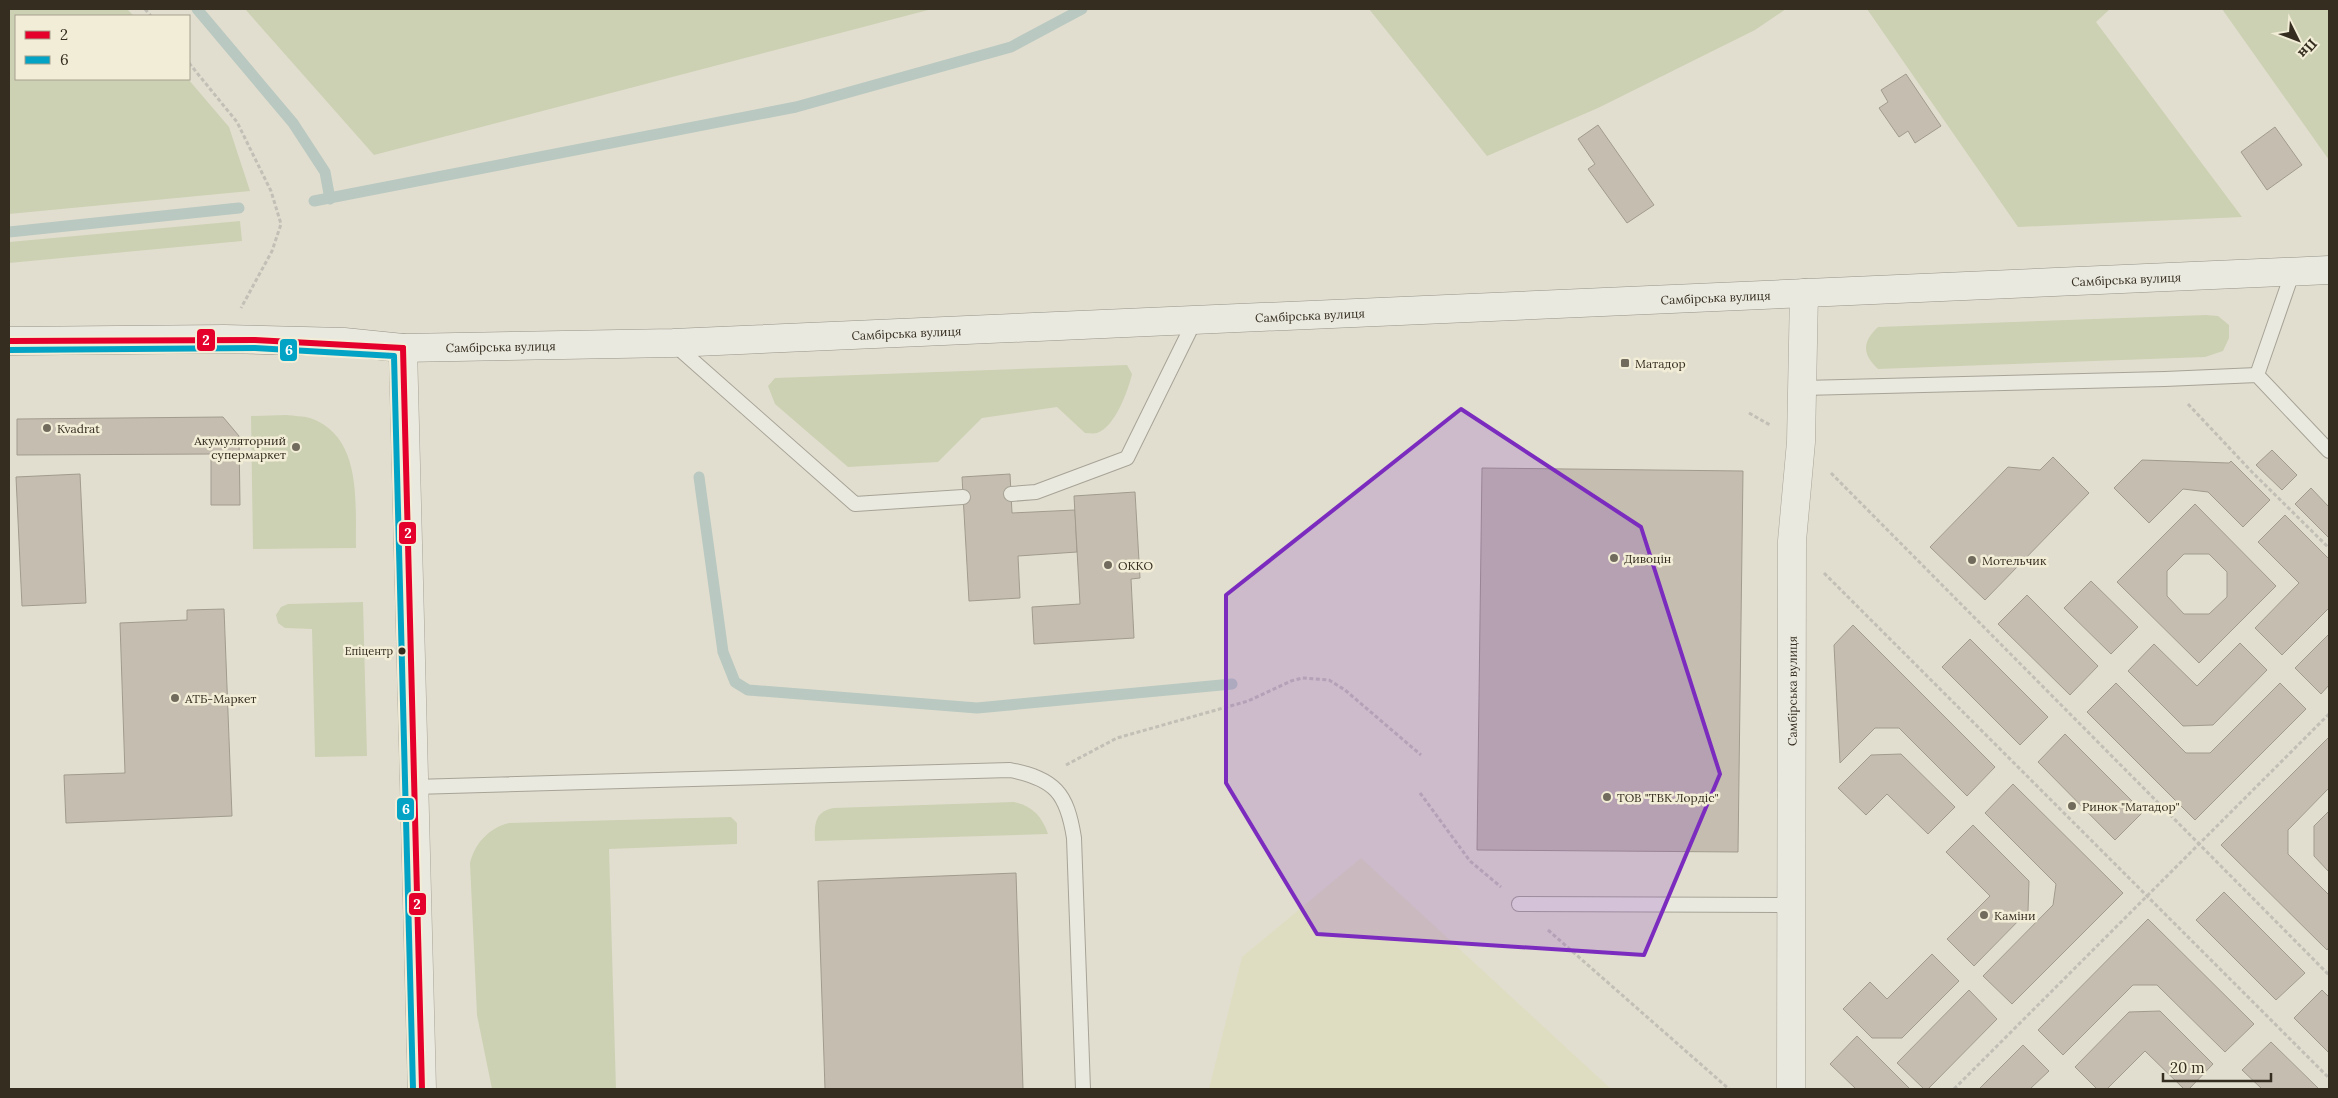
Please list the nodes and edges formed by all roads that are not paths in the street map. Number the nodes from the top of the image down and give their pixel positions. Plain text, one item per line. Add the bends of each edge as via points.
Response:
1 (2329, 270) edge
2 (2293, 271) junction
3 (1804, 293) junction
4 (1195, 320) junction
5 (9, 341) edge
6 (673, 343) junction
7 (403, 348) junction
8 (2257, 375) junction
9 (1803, 388) junction
10 (2329, 451) edge
11 (1011, 494) dead end
12 (963, 498) dead end
13 (414, 787) junction
14 (1519, 904) road end
15 (1791, 905) junction
16 (422, 1089) edge
17 (1083, 1089) edge
18 (1791, 1089) edge

1 - 2 main road, Самбірська вулиця
2 - 3 main road, Самбірська вулиця
2 - 8 lane
3 - 4 main road, Самбірська вулиця
3 - 9 main road, Самбірська вулиця
4 - 6 main road, Самбірська вулиця
4 - 11 lane via 1127,458 1036,492
5 - 7 main road, Самбірська вулиця via 224,339 344,342
6 - 7 main road, Самбірська вулиця
6 - 12 lane via 855,504
7 - 13 main road
8 - 9 lane
8 - 10 lane
9 - 15 main road, Самбірська вулиця via 1792,541
13 - 16 main road
13 - 17 lane via 1010,770 1035,775 1052,785 1071,815
14 - 15 lane
15 - 18 main road, Самбірська вулиця

